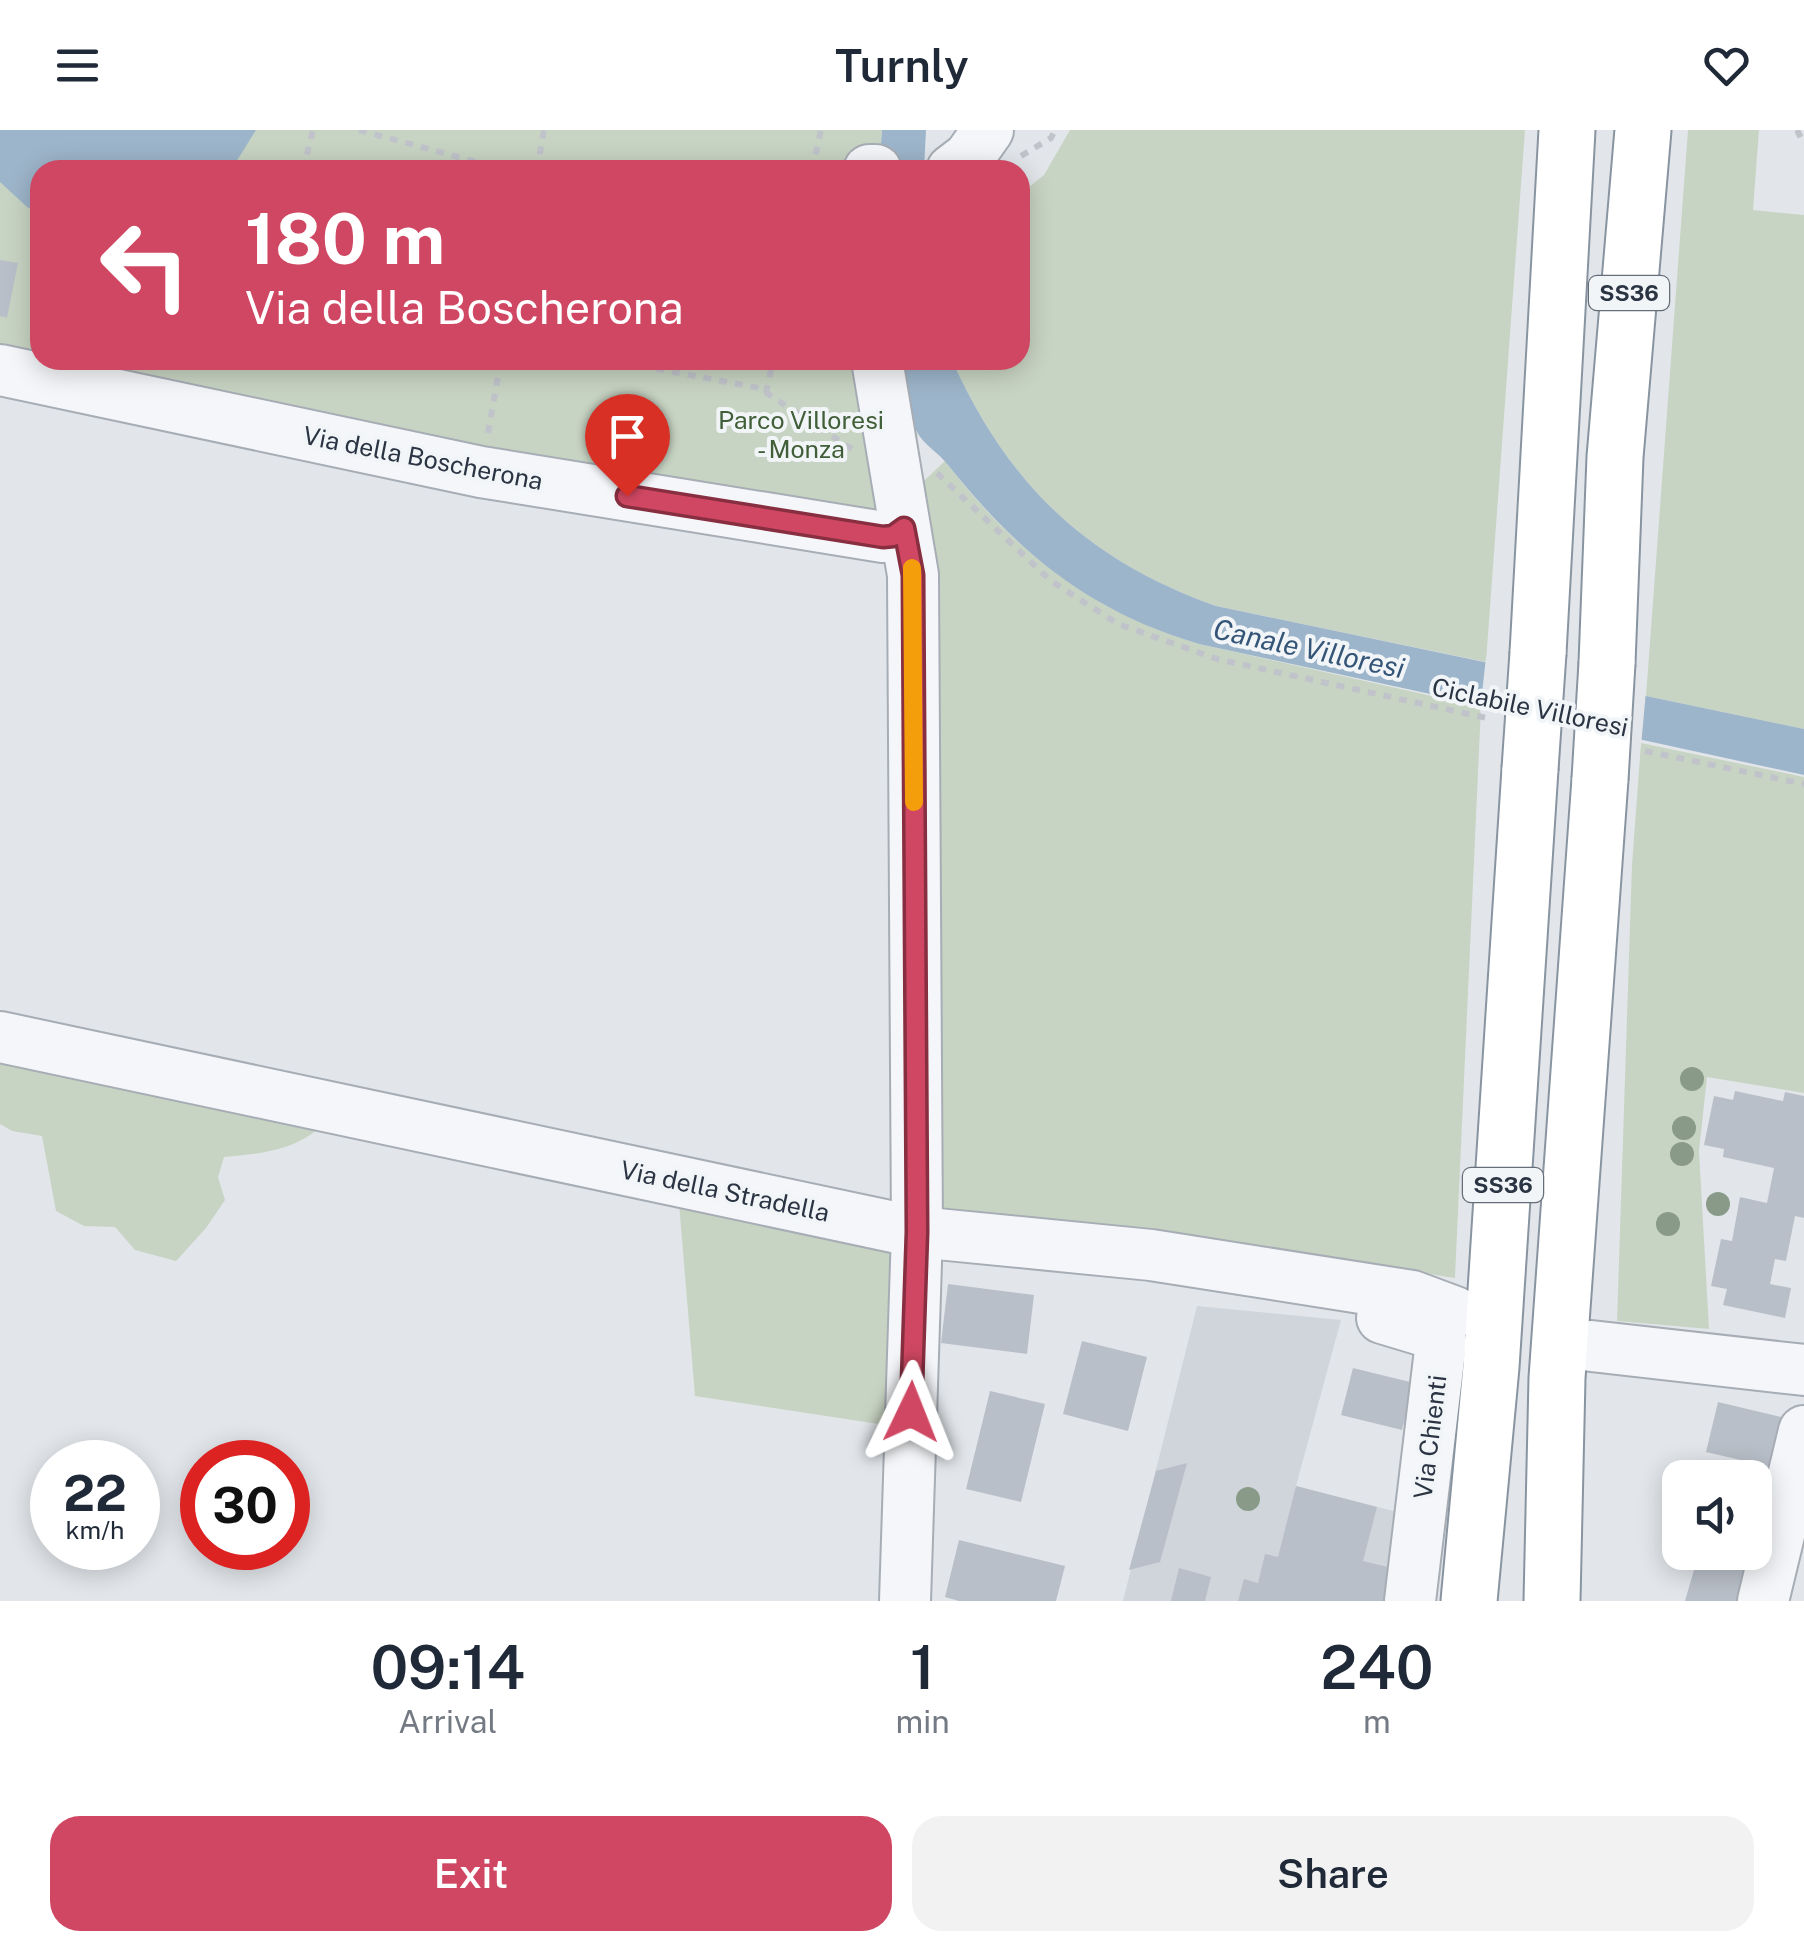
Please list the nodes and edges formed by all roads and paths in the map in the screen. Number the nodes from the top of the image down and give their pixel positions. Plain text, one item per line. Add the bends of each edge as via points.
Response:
1 (314, 130) edge
2 (359, 130) edge
3 (544, 130) edge
4 (821, 130) edge
5 (964, 130) edge
6 (1054, 130) edge
7 (1567, 130) edge
8 (1643, 130) edge
9 (1673, 130) edge
10 (1798, 130) edge
11 (1804, 144) edge
12 (1000, 146) edge
13 (306, 160) edge
14 (469, 160) edge
15 (538, 160) edge
16 (814, 160) edge
17 (955, 160) edge
18 (965, 160) edge
19 (0, 370) edge
20 (499, 370) edge
21 (663, 370) edge
22 (771, 370) edge
23 (880, 370) edge
24 (766, 393) junction
25 (895, 457) junction
26 (1616, 457) junction
27 (481, 472) junction
28 (904, 528) junction
29 (1502, 721) dead end
30 (1617, 764) junction
31 (1804, 784) edge
32 (0, 1036) edge
33 (917, 1232) junction
34 (1328, 1284) junction
35 (1455, 1312) dead end
36 (1591, 1346) dead end
37 (1804, 1370) edge
38 (1804, 1431) edge
39 (1469, 1598) edge
40 (905, 1601) edge
41 (1410, 1601) edge
42 (1552, 1601) edge
43 (1764, 1601) edge

1 - 13 path
2 - 14 path
3 - 15 path
4 - 16 path
5 - 17 street
6 - 12 path via 1051,138
7 - 39 highway, SS36, bridge via 1491,1368
8 - 26 highway, SS36
9 - 26 highway via 1654,396
10 - 11 path
12 - 18 street
19 - 27 street, Via della Boscherona
20 - 27 path
21 - 24 path
22 - 24 path
23 - 25 street
24 - 25 path, Ciclabile Villoresi via 842,446 878,460
25 - 28 street
25 - 29 path, Ciclabile Villoresi via 930,467 1051,581 1118,624 1217,659
26 - 30 highway, SS36, bridge via 1607,663
27 - 28 street, Via della Boscherona via 883,537
28 - 33 street via 913,575
30 - 31 path, Ciclabile Villoresi
30 - 42 highway, SS36 via 1558,1378
32 - 33 street, Via della Stradella
33 - 34 street, Via della Stradella via 1151,1255
33 - 40 street
34 - 35 street, Via della Stradella via 1412,1296
34 - 41 street, Via Chienti via 1357,1308 1435,1334 1441,1342
36 - 37 street
38 - 43 street

